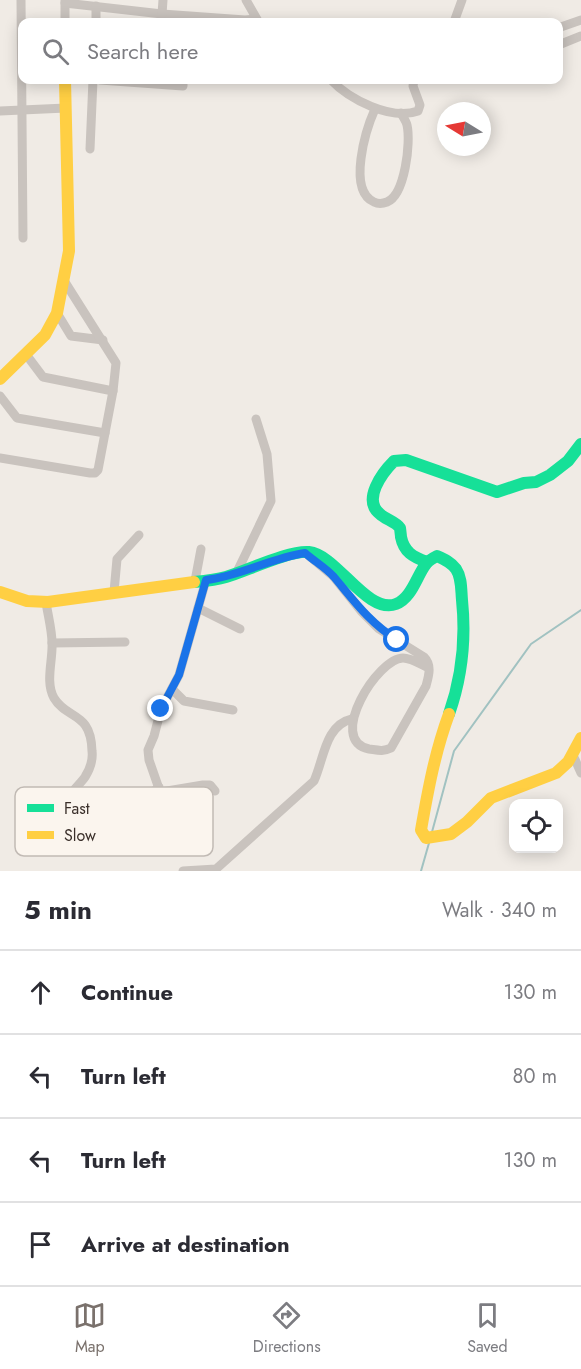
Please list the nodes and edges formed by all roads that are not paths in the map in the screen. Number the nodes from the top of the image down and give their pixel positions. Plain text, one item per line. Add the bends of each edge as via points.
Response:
1 (21, 0) edge
2 (163, 0) edge
3 (246, 0) edge
4 (462, 0) edge
5 (65, 1) edge
6 (102, 4) edge
7 (141, 12) junction
8 (162, 14) junction
9 (21, 18) edge
10 (65, 18) edge
11 (140, 18) edge
12 (177, 18) edge
13 (256, 18) edge
14 (455, 18) edge
15 (581, 20) edge
16 (563, 26) edge
17 (581, 36) edge
18 (563, 43) edge
19 (21, 84) edge
20 (65, 84) edge
21 (93, 84) edge
22 (162, 84) edge
23 (183, 84) edge
24 (336, 84) edge
25 (413, 84) edge
26 (66, 108) junction
27 (375, 108) junction
28 (0, 111) edge
29 (21, 111) junction
30 (401, 113) junction
31 (90, 149) dead end
32 (24, 238) dead end
33 (63, 279) junction
34 (57, 313) junction
35 (103, 340) junction
36 (25, 353) junction
37 (0, 379) edge
38 (113, 391) junction
39 (0, 396) edge
40 (256, 419) dead end
41 (105, 433) junction
42 (581, 444) edge
43 (0, 458) edge
44 (139, 536) dead end
45 (201, 549) dead end
46 (305, 553) junction
47 (427, 562) junction
48 (236, 574) junction
49 (200, 581) junction
50 (0, 592) edge
51 (114, 592) junction
52 (46, 602) junction
53 (198, 608) junction
54 (240, 629) dead end
55 (125, 642) dead end
56 (52, 643) junction
57 (429, 668) junction
58 (172, 688) junction
59 (233, 710) dead end
60 (352, 719) junction
61 (581, 738) edge
62 (573, 754) junction
63 (581, 773) edge
64 (78, 787) edge
65 (159, 787) edge
66 (186, 787) edge
67 (212, 787) edge
68 (213, 789) edge
69 (215, 791) dead end
70 (183, 871) edge

1 - 9 street
2 - 8 street
3 - 13 street
4 - 14 street
5 - 6 street
5 - 10 street
6 - 7 street
7 - 8 street
7 - 11 street
8 - 12 street
15 - 16 street
17 - 18 street
19 - 29 street
20 - 26 street
21 - 31 street
22 - 23 street
24 - 27 street
25 - 30 street via 418,111
26 - 29 street
26 - 33 street via 69,251
27 - 30 street
27 - 30 street via 359,174 362,191 378,204 393,198 405,168 408,134
28 - 29 street
29 - 32 street
33 - 34 street
33 - 35 street
34 - 35 street via 71,336
34 - 36 street via 45,334
35 - 38 street via 116,363
36 - 37 street
36 - 38 street via 44,378
38 - 41 street
39 - 41 street via 16,418
40 - 48 street via 267,454 271,501
41 - 43 street via 95,473
42 - 47 street via 538,482 497,492 406,460 394,461 380,477 375,511 400,528 407,553
44 - 51 street via 117,559
45 - 49 street
46 - 47 street via 327,558 358,590 384,605 397,604 408,594
46 - 48 street
46 - 57 street via 333,576 379,629 424,657
47 - 62 street via 437,556 449,560 456,568 465,621 464,653 434,760 421,830 430,836 451,834 491,798 556,773
48 - 49 street
49 - 51 street
49 - 53 street
50 - 52 street via 27,601
51 - 52 street
52 - 56 street
53 - 54 street
53 - 58 street
55 - 56 street
56 - 64 street via 52,693 55,700 84,721 92,745 91,764
57 - 60 street via 404,658 388,665
57 - 60 street via 426,686 391,748 384,752 364,748 356,740
58 - 59 street via 184,701
58 - 65 street via 148,750
60 - 70 street via 338,725 332,734 314,781 216,869
61 - 62 street
62 - 63 street
66 - 67 street
68 - 69 street

